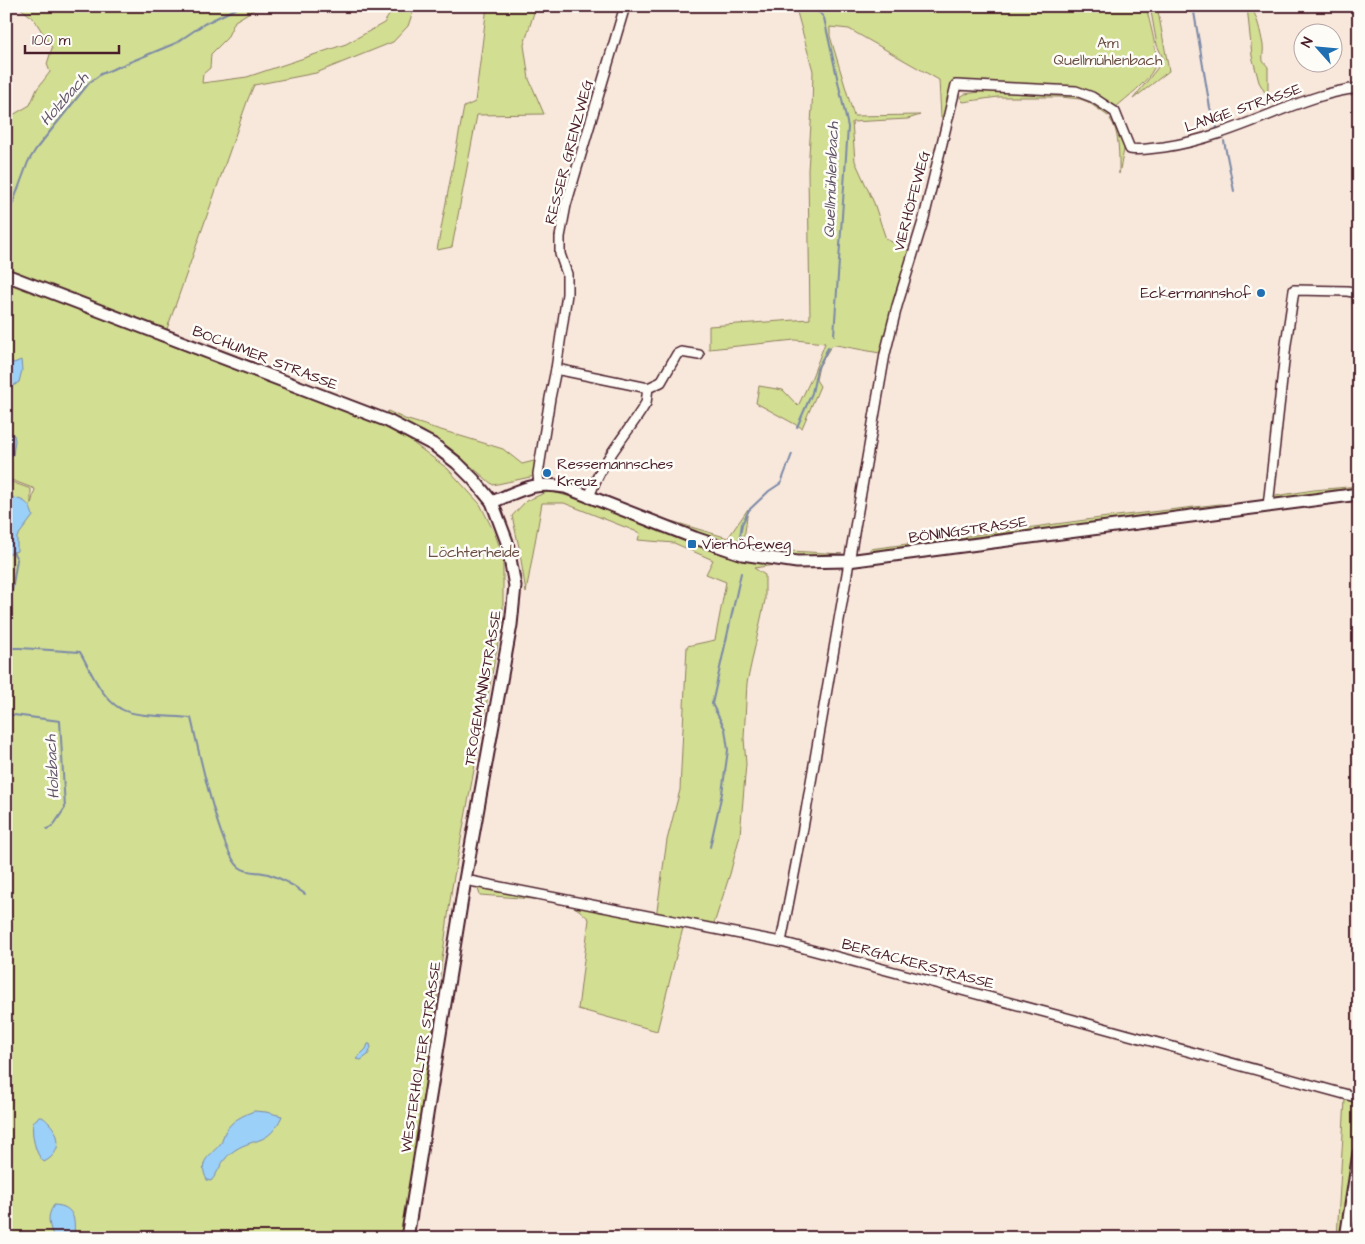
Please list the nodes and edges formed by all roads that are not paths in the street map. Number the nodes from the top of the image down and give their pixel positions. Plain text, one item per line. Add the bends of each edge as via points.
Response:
1 (625, 6) edge
2 (956, 85) joint
3 (1359, 88) edge
4 (6, 275) edge
5 (1359, 293) edge
6 (699, 355) dead end
7 (556, 369) junction
8 (648, 388) junction
9 (539, 484) junction
10 (1359, 494) edge
11 (589, 498) junction
12 (492, 502) junction
13 (1268, 506) junction
14 (848, 561) junction
15 (465, 880) junction
16 (781, 942) junction
17 (1359, 1098) edge
18 (1359, 1153) edge
19 (407, 1238) edge
20 (1346, 1238) edge

1 - 7 street, RESSER GRENZWEG via 566,205 560,254 567,274 567,294
2 - 3 street, LANGE STRASSE via 1076,91 1115,112 1130,149 1137,150 1218,134 1313,98
2 - 14 street, VIERHÖFEWEG via 924,218 885,354
4 - 12 main road, BOCHUMER STRASSE via 395,424 434,445 457,463
5 - 13 street via 1294,290
6 - 8 street via 677,354 661,382
7 - 8 street
7 - 9 street, RESSER GRENZWEG
8 - 11 street via 646,403 602,468
9 - 11 main road, BÖNINGSTRASSE via 565,487
9 - 12 main road, BÖNINGSTRASSE
10 - 13 main road, BÖNINGSTRASSE
11 - 14 main road, BÖNINGSTRASSE via 742,554 797,562
12 - 15 main road, TROGEMANNSTRASSE via 507,542 515,586
13 - 14 main road, BÖNINGSTRASSE
14 - 16 street, VIERHÖFEWEG
15 - 16 street, BERGACKERSTRASSE
15 - 19 main road, WESTERHOLTER STRASSE
16 - 17 street, BERGACKERSTRASSE
18 - 20 main road

